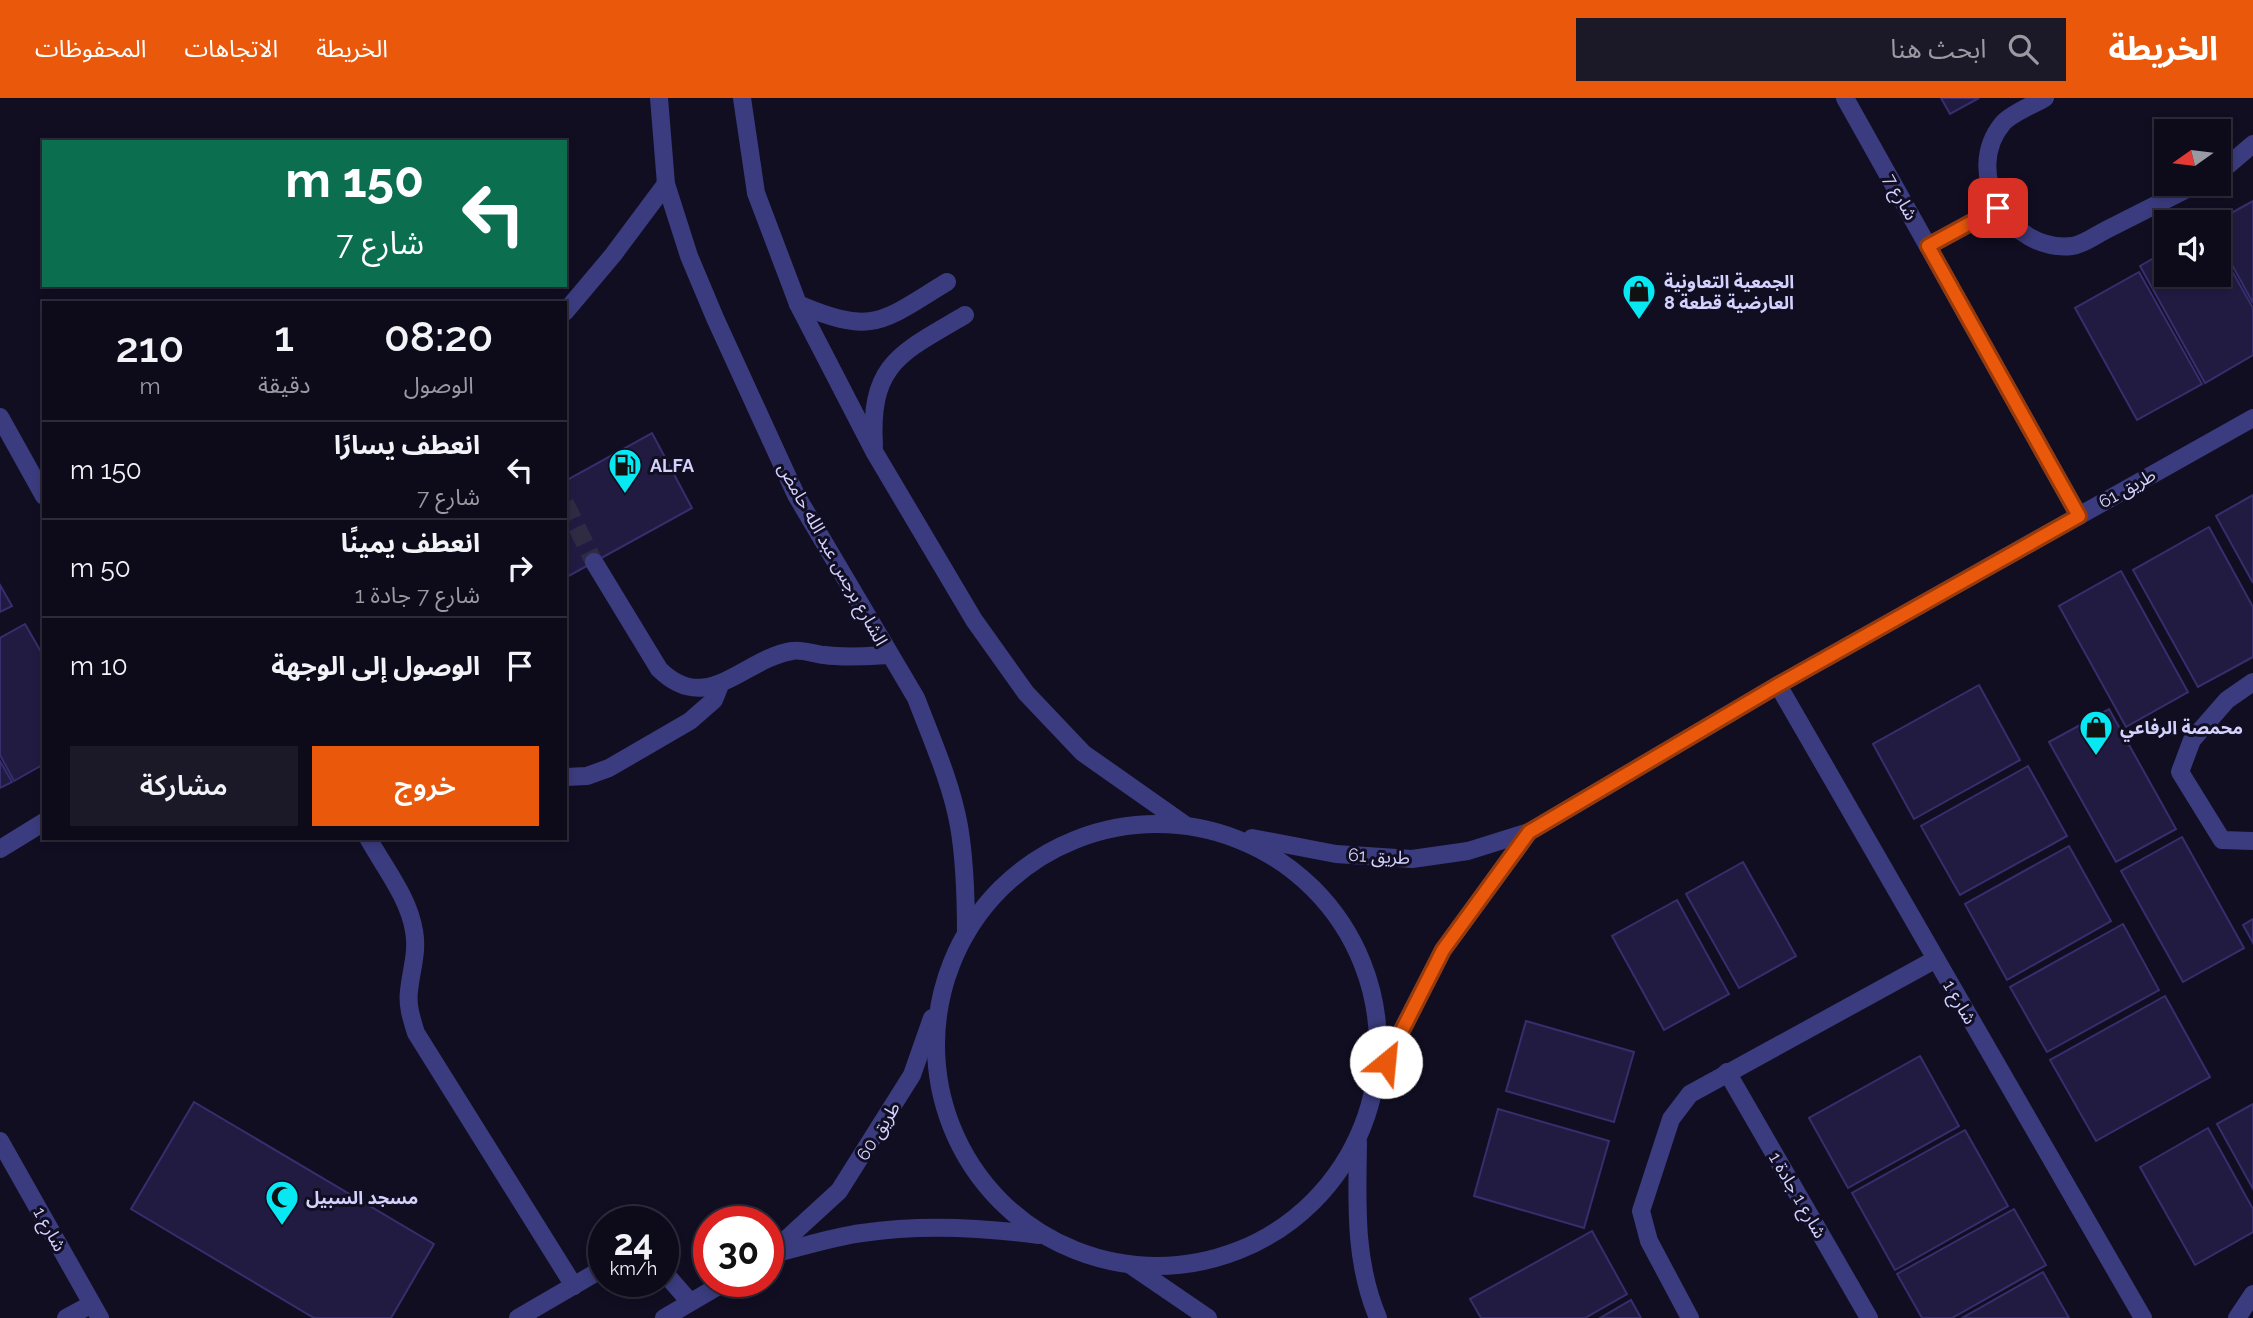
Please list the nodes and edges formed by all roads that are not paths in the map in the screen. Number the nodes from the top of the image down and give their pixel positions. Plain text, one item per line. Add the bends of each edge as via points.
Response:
1 (659, 98) edge
2 (742, 98) edge
3 (1845, 98) edge
4 (2045, 98) edge
5 (2253, 144) edge
6 (2231, 163) edge
7 (666, 184) junction
8 (2173, 196) edge
9 (1998, 208) junction
10 (1928, 246) junction
11 (947, 282) dead end
12 (798, 304) junction
13 (567, 310) edge
14 (965, 315) dead end
15 (0, 417) edge
16 (2253, 418) edge
17 (875, 453) junction
18 (42, 492) edge
19 (2079, 516) junction
20 (594, 562) tunnel mouth
21 (890, 655) junction
22 (2253, 682) edge
23 (720, 685) junction
24 (1778, 685) junction
25 (567, 778) edge
26 (42, 823) edge
27 (1184, 824) junction
28 (1529, 832) junction
29 (1227, 834) junction
30 (369, 840) edge
31 (2253, 841) edge
32 (0, 849) edge
33 (966, 934) junction
34 (1936, 959) junction
35 (945, 984) junction
36 (1727, 1072) junction
37 (1375, 1083) junction
38 (1358, 1138) junction
39 (0, 1140) edge
40 (1047, 1236) junction
41 (784, 1243) edge
42 (784, 1252) edge
43 (1129, 1264) junction
44 (588, 1278) edge
45 (574, 1286) junction
46 (679, 1290) edge
47 (2253, 1294) edge
48 (700, 1297) edge
49 (690, 1303) junction
50 (96, 1311) edge
51 (65, 1318) edge
52 (518, 1318) edge
53 (664, 1318) edge
54 (1208, 1318) edge
55 (1378, 1318) edge
56 (1690, 1318) edge
57 (1869, 1318) edge
58 (2143, 1318) edge
59 (2237, 1318) edge

1 - 7 street, الشارع برجس عبد الله حامض
2 - 12 street via 756,193
3 - 10 street, شارع 7
4 - 9 street via 2004,122 1990,150 1988,180
5 - 6 street
7 - 13 street
7 - 21 street, الشارع برجس عبد الله حامض via 704,293 796,495
8 - 9 street via 2074,246 2044,244 2017,231
9 - 10 street
10 - 19 street, شارع 7
11 - 12 street via 891,316 865,324 838,321
12 - 17 street
14 - 17 street via 907,349 889,366 878,388 872,418
15 - 18 street
16 - 19 street, طريق 61
17 - 27 street via 974,620 1026,693 1083,753
19 - 24 street, طريق 61
20 - 23 street via 659,669 672,682 691,688
21 - 23 street via 825,656 794,650 766,659
21 - 33 street, الشارع برجس عبد الله حامض via 916,698 959,826
22 - 31 street via 2227,699 2192,740 2180,772 2222,840
23 - 25 street via 714,700 690,721 608,768
24 - 28 street, طريق 61
24 - 34 street, شارع 1
26 - 32 street
27 - 29 street
27 - 33 street via 1139,823 1095,831 1054,848 1017,873 985,905
28 - 29 street, طريق 61 via 1468,851 1412,859 1336,854
28 - 37 street, طريق 61 via 1443,950
29 - 37 street via 1268,852 1304,879 1335,912 1358,951 1373,993 1379,1038
30 - 45 street via 408,908 414,929 416,950 409,991 416,1034
33 - 35 street
34 - 36 street
34 - 58 street, شارع 1
35 - 40 street via 937,1029 938,1074 948,1118 968,1159 994,1194
35 - 41 street, طريق 60 via 912,1075 875,1138 839,1191
36 - 56 street via 1690,1094 1671,1119 1641,1211 1649,1241
36 - 57 street, شارع 1 جادة 1
37 - 38 street
38 - 43 street via 1315,1201 1281,1229 1241,1251 1198,1263
38 - 55 street via 1358,1245 1365,1287
39 - 50 street, شارع 1
40 - 42 street, طريق 60 via 924,1227 861,1233
40 - 43 street via 1067,1247
43 - 54 street
44 - 45 street
45 - 52 street
46 - 49 street
47 - 59 street
48 - 49 street
49 - 53 street
50 - 51 street

